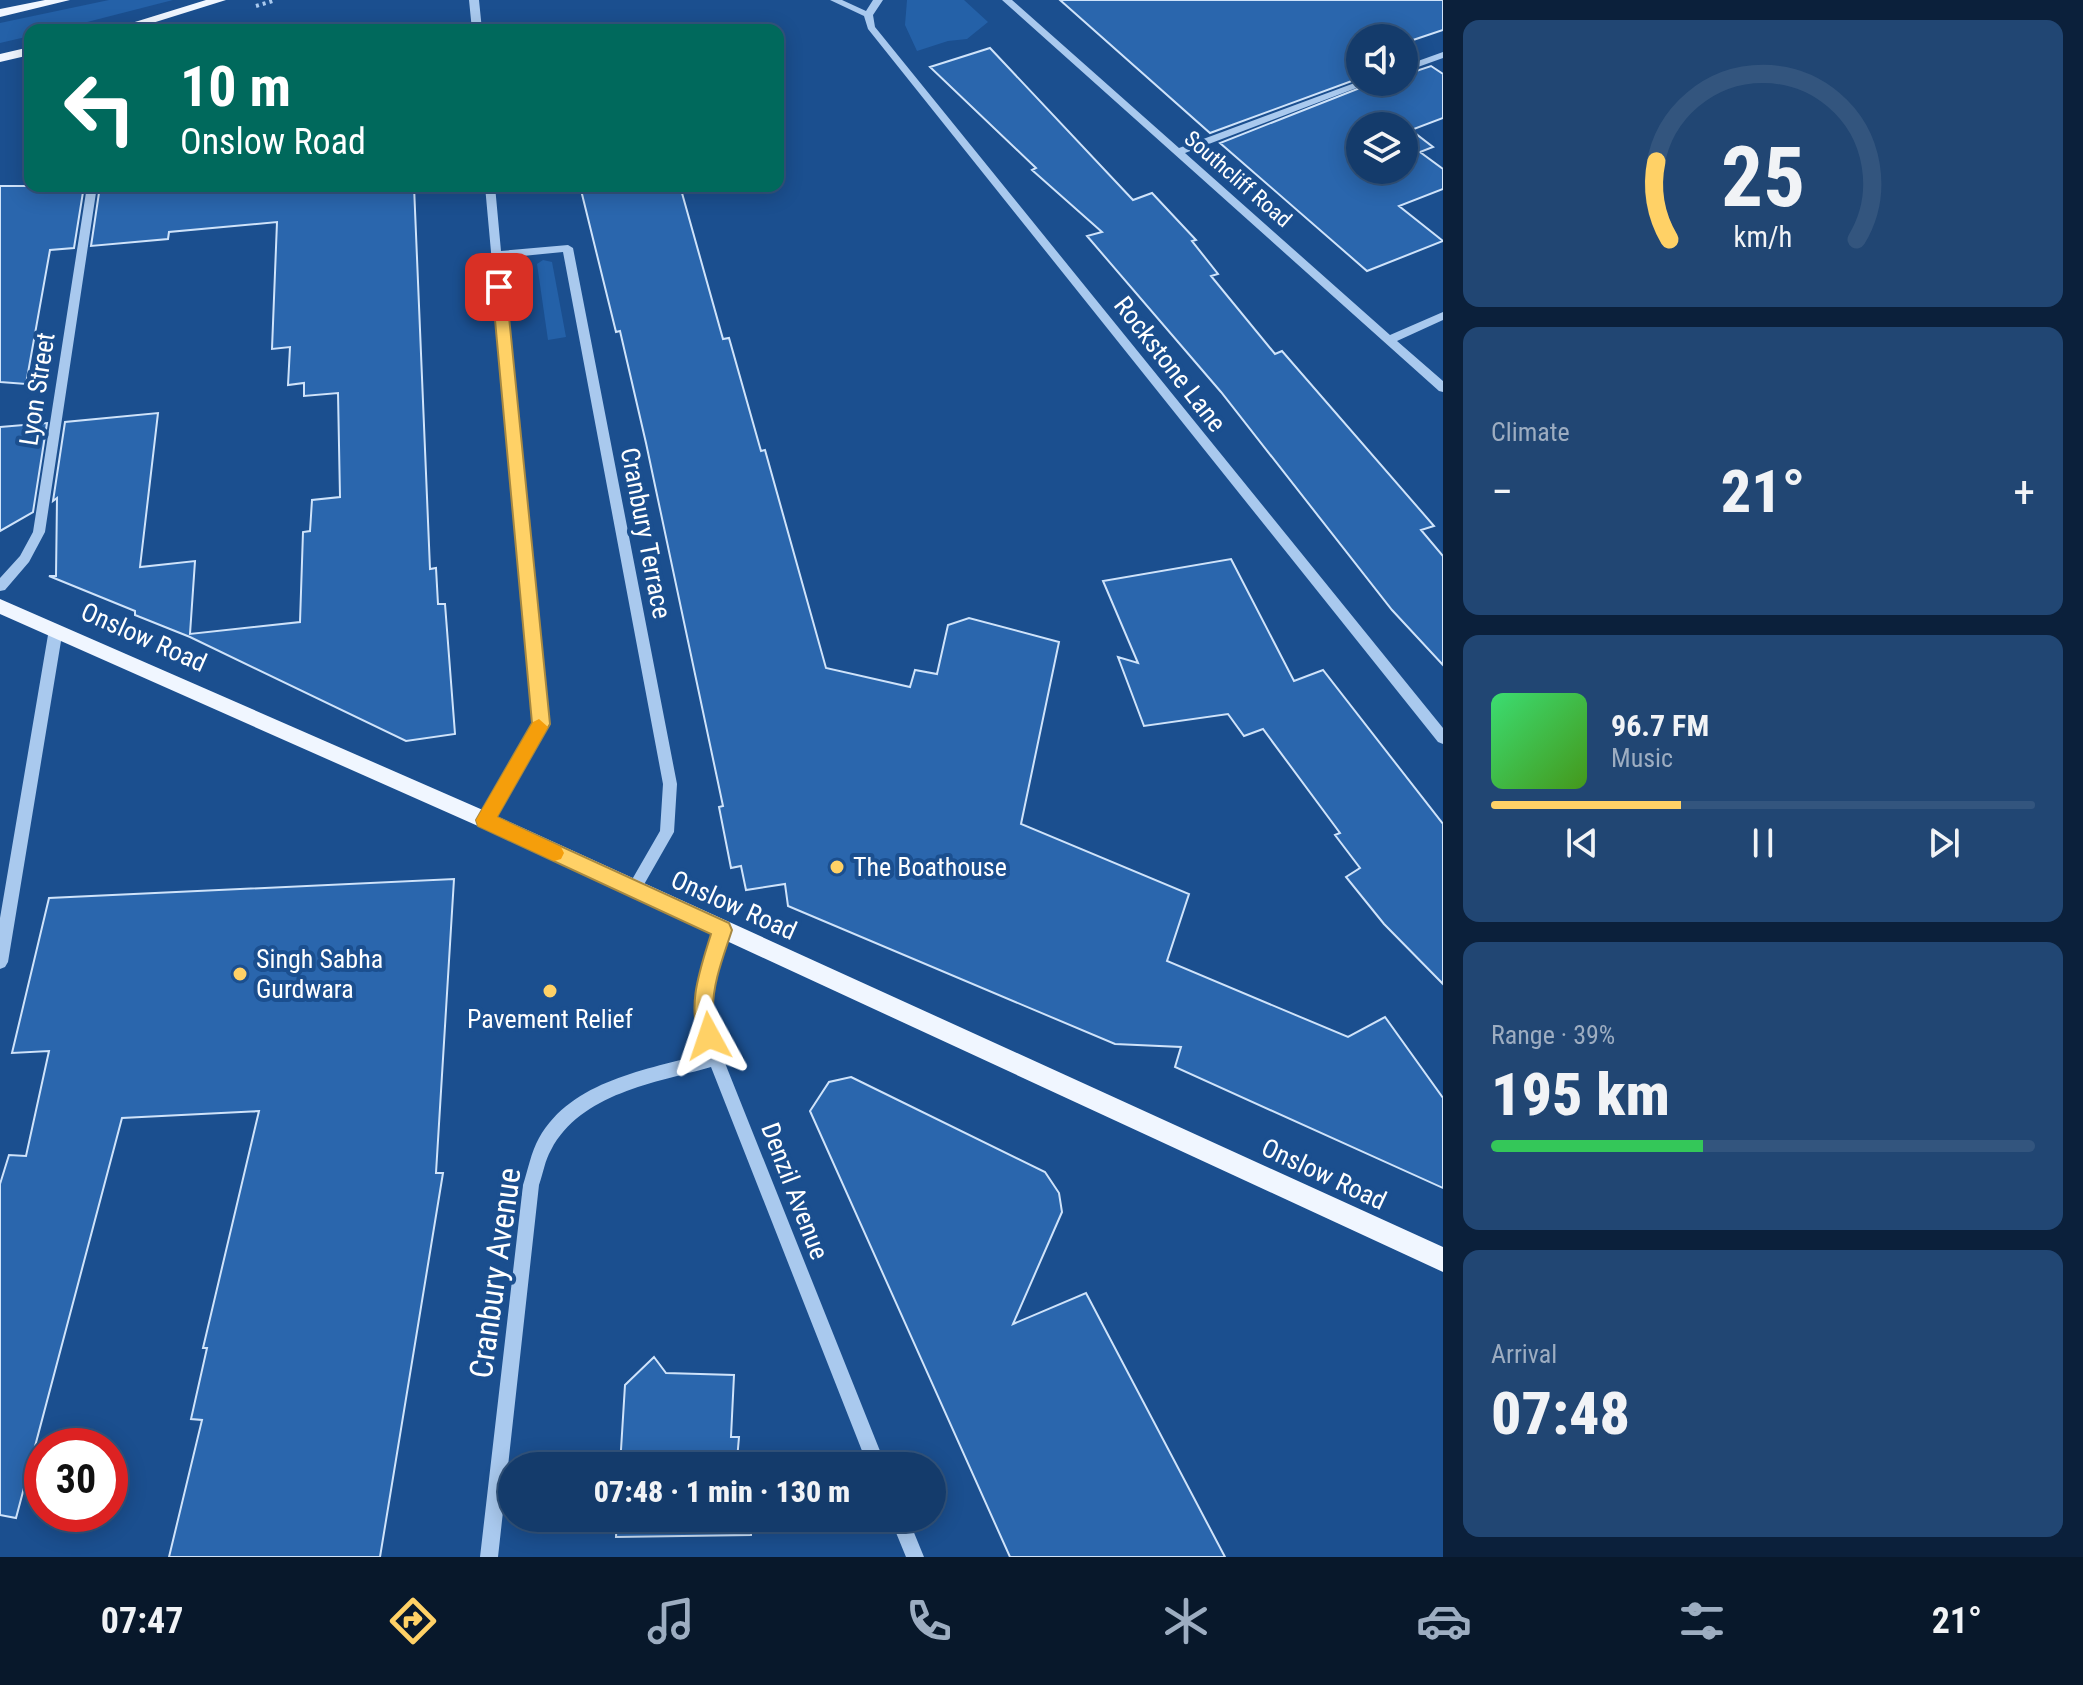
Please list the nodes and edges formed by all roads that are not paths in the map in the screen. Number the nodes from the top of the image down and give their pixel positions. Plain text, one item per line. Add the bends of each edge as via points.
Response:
1 (64, 0) edge
2 (220, 0) edge
3 (474, 0) edge
4 (835, 0) edge
5 (878, 0) edge
6 (1007, 0) edge
7 (0, 13) edge
8 (868, 15) junction
9 (137, 24) edge
10 (476, 24) edge
11 (24, 52) edge
12 (1443, 55) edge
13 (0, 58) edge
14 (1418, 64) edge
15 (1346, 90) edge
16 (1177, 152) junction
17 (91, 192) edge
18 (491, 192) edge
19 (496, 255) junction
20 (1443, 316) edge
21 (1389, 340) junction
22 (1443, 388) edge
23 (0, 586) edge
24 (0, 606) edge
25 (56, 629) junction
26 (1443, 738) edge
27 (485, 820) junction
28 (633, 890) junction
29 (722, 930) junction
30 (0, 962) edge
31 (715, 1058) junction
32 (1443, 1260) edge
33 (871, 1452) edge
34 (905, 1532) edge
35 (489, 1557) edge
36 (915, 1557) edge

1 - 7 main road
2 - 9 main road
3 - 10 street
4 - 8 street
5 - 8 street
6 - 16 street, Southcliff Road
8 - 26 street, Rockstone Lane via 894,57
11 - 13 main road
12 - 14 street
15 - 16 street
16 - 21 street, Southcliff Road
17 - 23 street, Lyon Street via 39,532 25,559
18 - 19 street
19 - 27 street via 541,724
19 - 28 street, Cranbury Terrace via 568,248 670,784 667,832
20 - 21 street
21 - 22 street, Southcliff Road
24 - 25 main road, Onslow Road
25 - 27 main road, Onslow Road
25 - 30 street
27 - 28 main road, Onslow Road
28 - 29 main road, Onslow Road
29 - 31 street, Denzil Avenue via 702,1013
29 - 32 main road, Onslow Road
31 - 33 street, Denzil Avenue
31 - 35 street, Cranbury Avenue via 593,1096 568,1115 546,1143 531,1185
34 - 36 street

